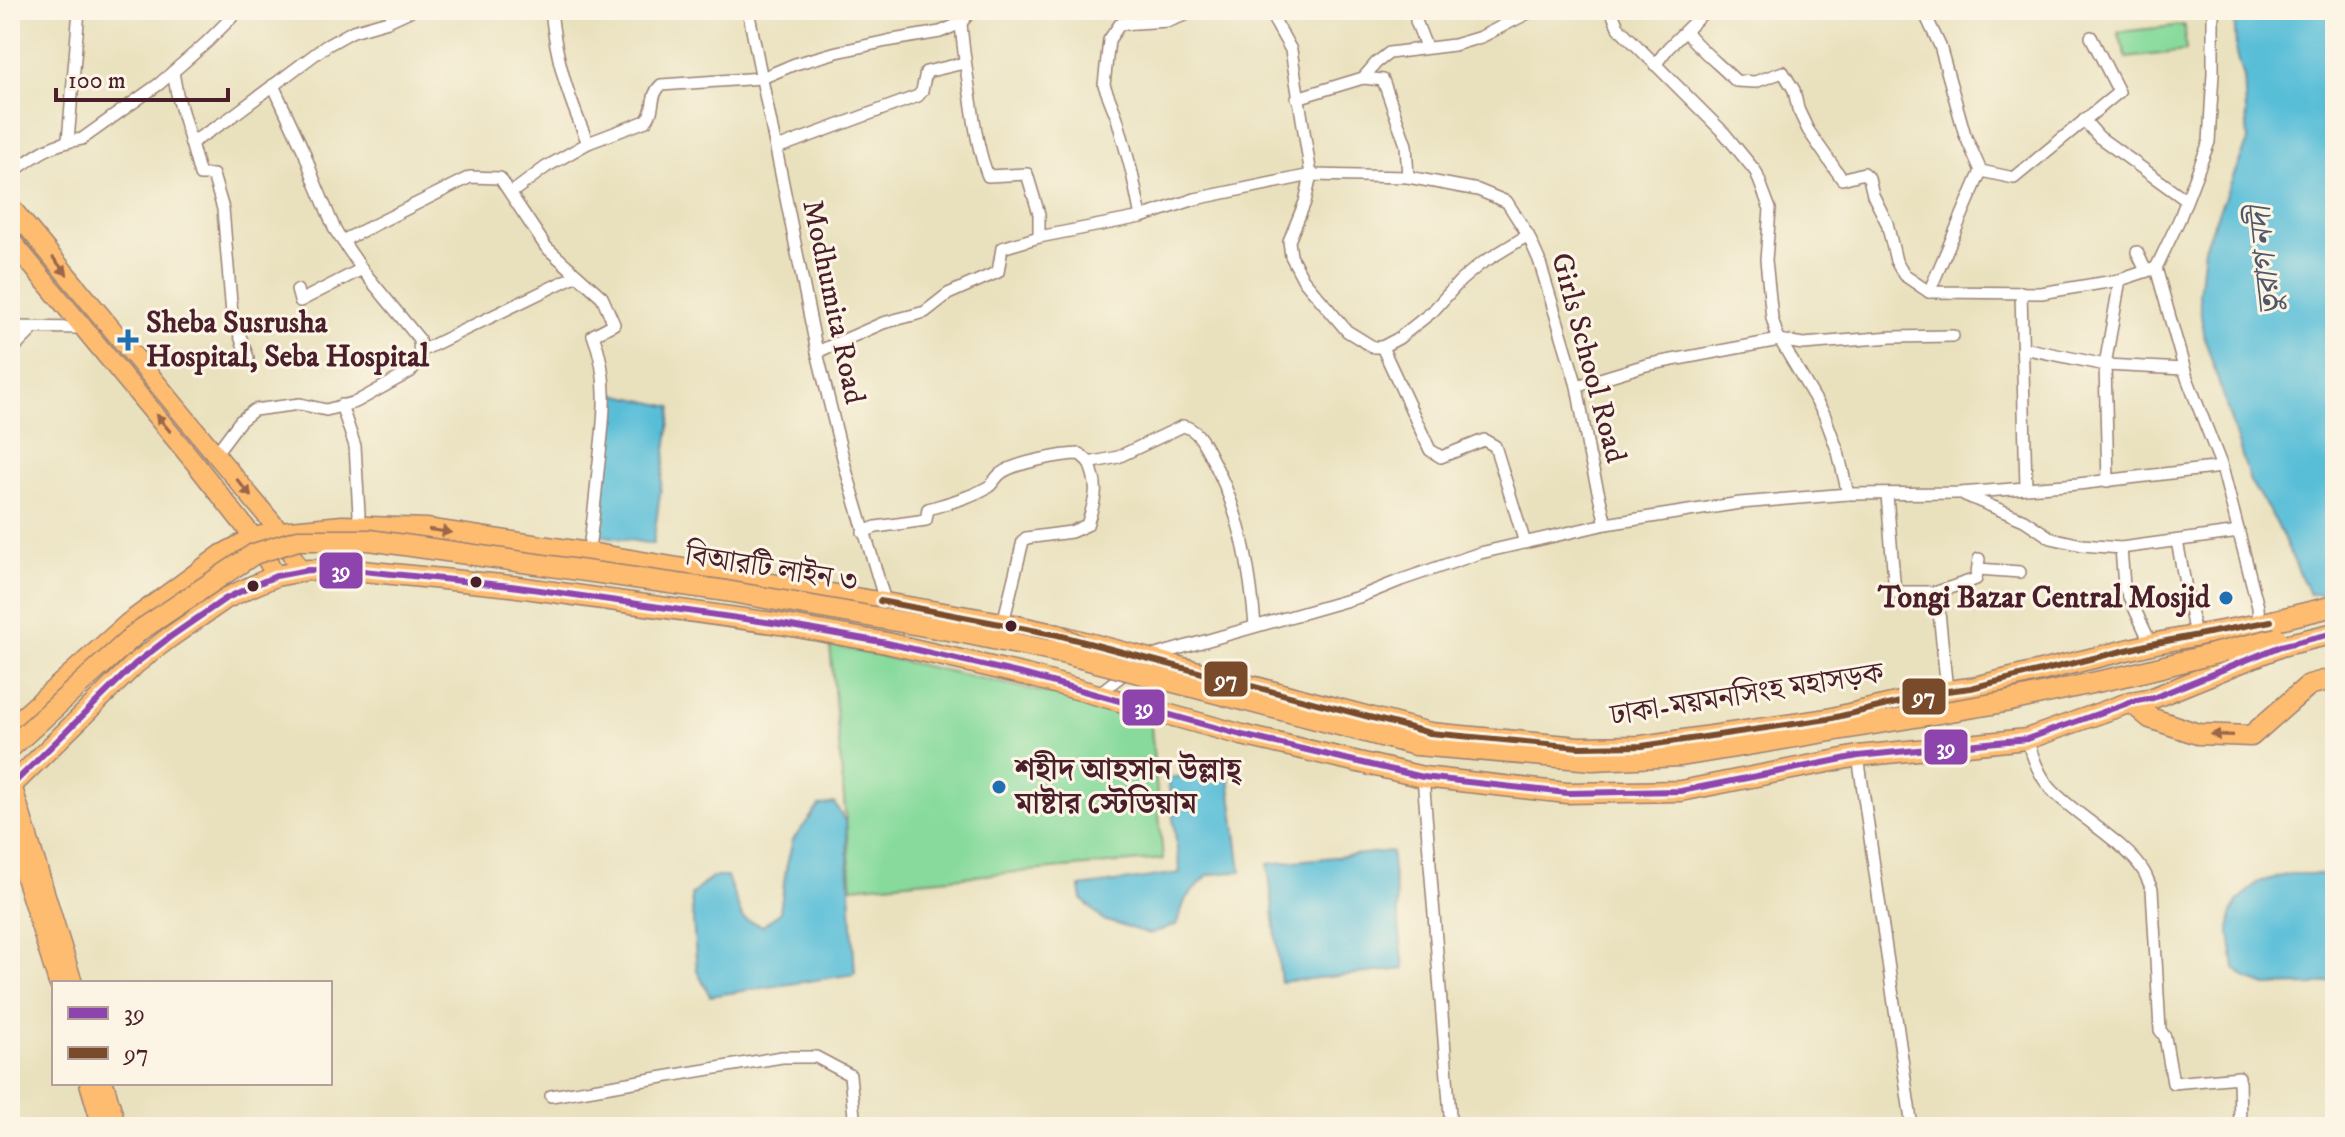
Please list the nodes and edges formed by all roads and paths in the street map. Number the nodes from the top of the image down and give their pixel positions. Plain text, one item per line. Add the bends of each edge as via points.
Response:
1 (79, 10) edge
2 (239, 10) edge
3 (412, 10) edge
4 (551, 10) edge
5 (748, 10) edge
6 (972, 10) edge
7 (1198, 10) edge
8 (1256, 10) edge
9 (1534, 10) edge
10 (1611, 10) edge
11 (1706, 10) edge
12 (1923, 10) edge
13 (2213, 10) edge
14 (1416, 21) dead end
15 (961, 23) junction
16 (1685, 31) junction
17 (2091, 37) dead end
18 (1426, 47) junction
19 (964, 63) junction
20 (1655, 65) junction
21 (173, 72) junction
22 (762, 78) junction
23 (1363, 78) junction
24 (273, 85) junction
25 (1297, 98) junction
26 (2084, 120) junction
27 (68, 141) junction
28 (191, 143) junction
29 (588, 143) junction
30 (777, 148) junction
31 (1981, 171) junction
32 (10, 174) edge
33 (1311, 175) junction
34 (1408, 177) junction
35 (511, 193) junction
36 (2186, 200) junction
37 (10, 206) edge
38 (1141, 217) junction
39 (1528, 235) junction
40 (1039, 237) junction
41 (10, 239) edge
42 (344, 240) junction
43 (2137, 252) dead end
44 (362, 269) junction
45 (2151, 269) junction
46 (577, 275) junction
47 (2120, 280) junction
48 (297, 290) dead end
49 (1929, 292) junction
50 (2021, 292) junction
51 (10, 327) edge
52 (35, 327) junction
53 (84, 328) junction
54 (1953, 336) dead end
55 (1779, 340) junction
56 (1382, 347) junction
57 (2023, 348) junction
58 (421, 351) junction
59 (10, 352) edge
60 (817, 352) junction
61 (248, 358) dead end
62 (2105, 365) junction
63 (2184, 369) junction
64 (1577, 386) junction
65 (341, 405) junction
66 (216, 453) junction
67 (1090, 463) junction
68 (2222, 467) junction
69 (2108, 481) junction
70 (2026, 488) junction
71 (1960, 493) junction
72 (1848, 494) junction
73 (1887, 495) junction
74 (1606, 524) junction
75 (357, 527) junction
76 (280, 532) junction
77 (863, 532) junction
78 (2239, 532) junction
79 (254, 538) junction
80 (2177, 541) junction
81 (1525, 543) junction
82 (2121, 548) junction
83 (588, 553) junction
84 (300, 571) junction
85 (2020, 572) dead end
86 (276, 576) junction
87 (1937, 592) junction
88 (885, 601) junction
89 (2335, 606) edge
90 (2269, 621) junction
91 (2335, 622) edge
92 (1003, 623) junction
93 (1255, 626) junction
94 (2335, 633) edge
95 (2195, 636) junction
96 (2151, 644) junction
97 (1141, 666) junction
98 (2335, 678) edge
99 (1947, 691) junction
100 (1097, 695) junction
101 (2131, 702) junction
102 (10, 729) edge
103 (2027, 739) junction
104 (10, 748) edge
105 (1858, 756) junction
106 (1423, 777) junction
107 (11, 786) edge
108 (10, 829) edge
109 (57, 981) edge
110 (72, 981) edge
111 (90, 1085) edge
112 (105, 1085) edge
113 (551, 1096) dead end
114 (102, 1127) edge
115 (117, 1127) edge
116 (855, 1127) edge
117 (1451, 1127) edge
118 (1912, 1127) edge
119 (2240, 1127) edge

1 - 27 street
2 - 21 street
3 - 24 street via 353,31
4 - 29 street via 568,97
5 - 22 street, Modhumita Road
6 - 15 street
7 - 38 street via 1169,21 1120,24 1109,40 1104,85
8 - 25 street via 1272,16 1291,50
9 - 18 street via 1481,37
10 - 20 street via 1618,27
11 - 16 street
12 - 31 street
13 - 36 street via 2209,142
14 - 18 street
15 - 19 street
15 - 22 street via 837,52
16 - 20 street
16 - 49 street via 1736,81 1755,82 1783,72 1808,130 1842,179 1864,173 1869,178 1896,261 1904,275
17 - 26 street via 2119,92
18 - 23 street via 1389,53
19 - 30 street via 926,72 918,96
19 - 40 street via 988,176 1027,174
20 - 55 street via 1756,172 1770,209 1766,260
21 - 27 street via 82,139
21 - 28 street
22 - 29 street via 661,85 646,121
22 - 30 street, Modhumita Road
23 - 25 street
23 - 34 street via 1383,80 1406,145
24 - 28 street
24 - 42 street via 335,230
25 - 33 street
26 - 31 street via 2014,178
26 - 36 street via 2099,137
27 - 32 street via 43,150
28 - 61 street via 200,175 213,175 223,209 232,314
29 - 35 street
30 - 60 street, Modhumita Road
31 - 49 street
33 - 34 street, Girls School Road
33 - 38 street, Girls School Road via 1195,199
33 - 56 street via 1289,241 1291,256 1303,279 1347,331
34 - 39 street, Girls School Road via 1478,190 1507,202
35 - 42 street via 500,178 470,177
35 - 46 street via 546,247
36 - 45 street
37 -> 66 main road
38 - 40 street, Girls School Road
39 - 56 street via 1479,265 1433,311
39 - 64 street, Girls School Road
40 - 60 street, Girls School Road via 1002,248 998,272 948,294 925,312 883,323
41 - 53 main road
42 - 44 street
43 - 45 street
44 - 48 street via 300,301
44 - 58 street via 419,339
45 - 47 street
45 - 63 street
46 - 58 street
46 - 83 street via 602,297 614,324 593,335 606,389
47 - 50 street
47 - 62 street
49 - 50 street
50 - 57 street
51 - 52 street
52 - 53 street
52 - 59 street
79 -> 53 main road
54 - 55 street via 1803,344
55 - 64 street via 1646,365
55 - 72 street via 1824,414
56 - 81 street via 1430,450 1441,457 1484,440 1495,446
57 - 62 street
57 - 70 street
58 - 65 street via 410,372
60 - 77 street, Modhumita Road
62 - 63 street
62 - 69 street
63 - 68 street
64 - 74 street, Girls School Road
65 - 66 street via 326,410 300,404 254,410
65 - 75 street via 355,446
66 -> 76 main road
67 - 77 street via 1080,454 1067,454 1025,464 1002,471 991,486 928,509 926,520
67 - 92 street via 1096,495 1087,525 1023,541
67 - 93 street via 1190,427 1221,475 1238,516
68 - 69 street
68 - 78 street
69 - 70 street
70 - 71 street
71 - 73 street
71 - 82 street via 2024,520 2051,538
72 - 73 street
72 - 74 street via 1740,503
73 - 87 street via 1895,592
74 - 81 street
75 - 76 highway
75 -> 83 highway via 426,529
76 - 79 highway
76 - 84 main road
77 - 88 street, Modhumita Road
78 - 80 street
78 - 90 street via 2258,607
79 - 86 main road
79 - 102 highway via 128,624
80 - 82 street
80 - 95 street
81 - 93 street
82 - 96 street via 2124,586
83 - 88 highway
84 - 86 highway
84 - 100 highway via 363,571 511,586 780,624 887,643
85 - 87 street via 1978,564 1976,579
86 - 107 highway via 225,599 135,664
87 - 99 street
88 - 92 highway
89 - 90 highway, ঢাকা-ময়মনসিংহ মহাসড়ক
90 - 95 highway, ঢাকা-ময়মনসিংহ মহাসড়ক
91 - 97 highway, বিআরটি লাইন ৩, bridge via 2005,702 1681,756 1593,760 1416,745
92 - 97 highway, bridge via 1058,635
93 - 97 street
94 - 101 highway via 2281,646
95 - 96 highway, ঢাকা-ময়মনসিংহ মহাসড়ক
96 - 99 highway, ঢাকা-ময়মনসিংহ মহাসড়ক
97 - 99 highway, ঢাকা-ময়মনসিংহ মহাসড়ক via 1430,733 1579,747 1642,746 1781,727
97 - 100 street
97 - 104 highway, বিআরটি লাইন ৩, bridge via 726,591 369,540 298,540 254,554 139,631
98 -> 101 highway via 2309,685 2251,736 2198,734 2150,718
100 - 106 highway
101 - 103 highway
103 - 105 highway
103 - 119 street via 2035,766 2051,788 2144,870 2152,889 2160,1030 2173,1083 2239,1077
105 - 106 highway via 1681,791 1567,793
105 - 118 street
106 - 117 street
107 - 110 main road
108 - 109 main road
111 - 114 main road
112 - 115 main road
113 - 116 street via 782,1057 816,1057 850,1075

